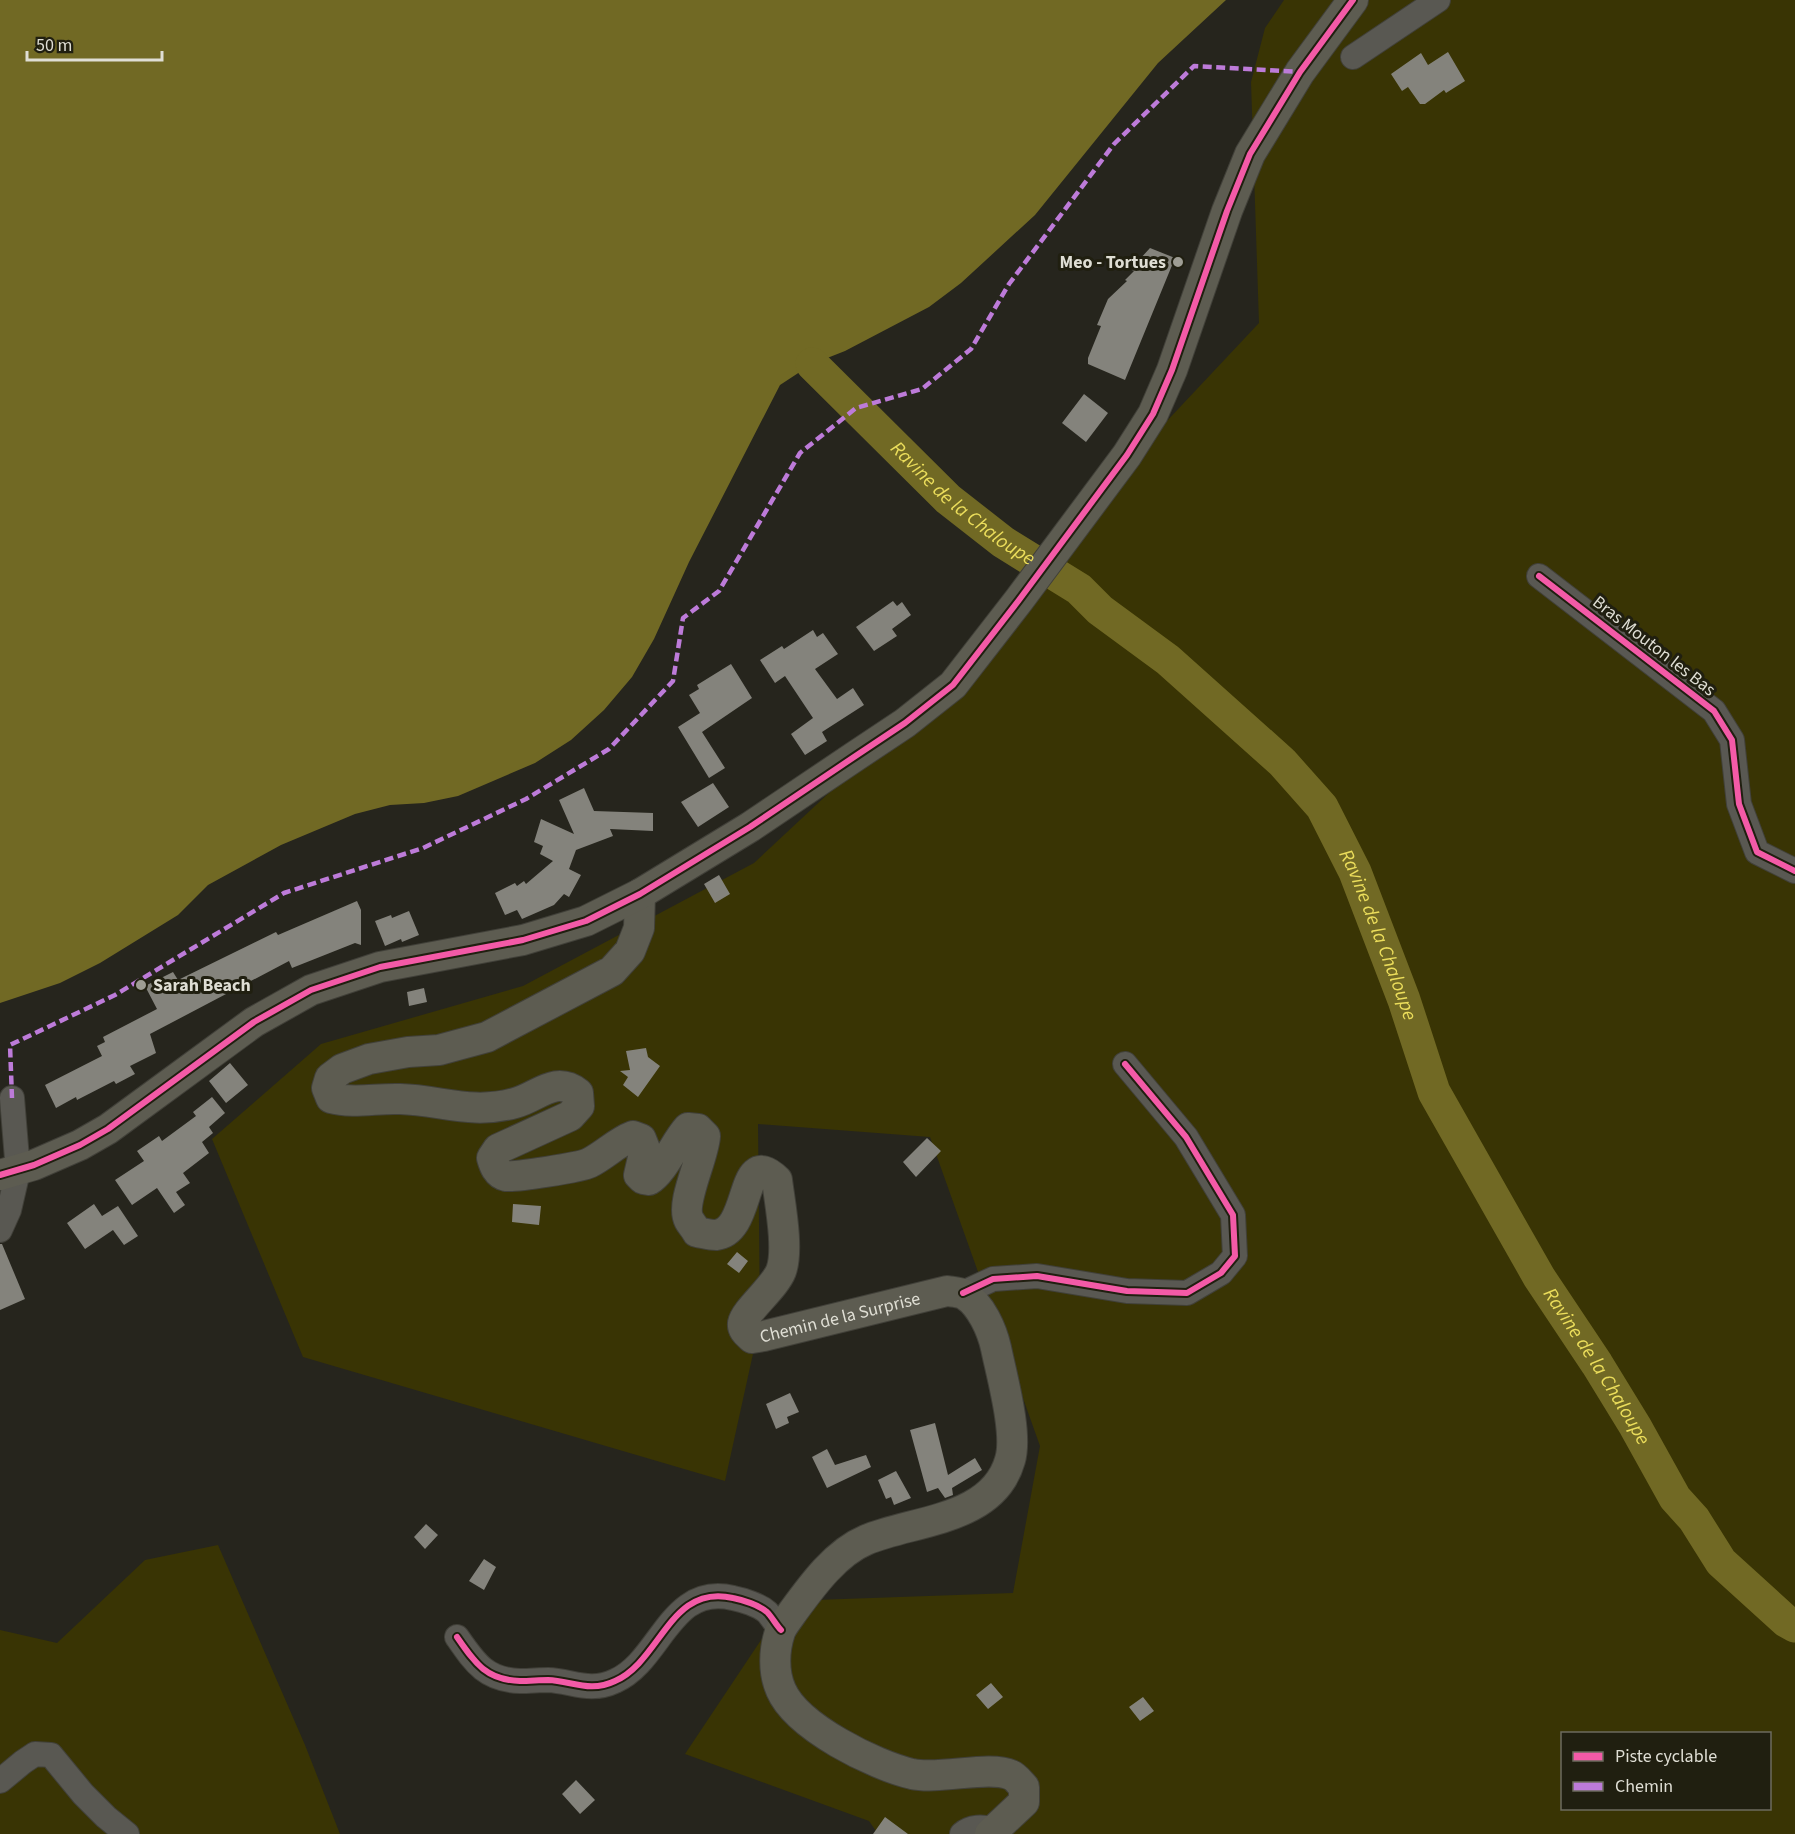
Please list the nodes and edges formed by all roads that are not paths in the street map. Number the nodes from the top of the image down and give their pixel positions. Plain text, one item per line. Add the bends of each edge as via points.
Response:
1 (1353, 0) edge
2 (1438, 0) edge
3 (1353, 57) dead end
4 (1539, 576) dead end
5 (1795, 871) edge
6 (640, 894) junction
7 (1125, 1064) dead end
8 (12, 1098) dead end
9 (9, 1173) edge
10 (0, 1230) edge
11 (963, 1293) junction
12 (781, 1630) junction
13 (457, 1637) dead end
14 (0, 1781) edge
15 (992, 1832) edge
16 (127, 1834) edge
17 (962, 1834) edge

1 - 6 main road via 1300,72 1250,154 1153,414 1128,456 953,685 750,827
2 - 3 street
4 - 5 street, Bras Mouton les Bas via 1714,711 1732,740 1739,804 1757,852
6 - 9 main road via 586,921 523,940 380,967 311,990 254,1022 108,1129 81,1145
6 - 11 main road, Chemin de la Surprise via 639,928 630,951 612,971 487,1037 439,1050 369,1059 342,1069 330,1078 327,1088 331,1098 344,1102 403,1099 460,1108 490,1108 515,1103 557,1085 569,1086 578,1093 579,1106 570,1116 498,1149 492,1158 495,1169 506,1176 581,1166 633,1136 641,1139 645,1149 639,1175 650,1180 679,1137 688,1128 698,1129 705,1136 705,1148 687,1202 687,1219 697,1232 717,1235 732,1227 753,1175 769,1172 777,1180 785,1254 781,1272 742,1324 752,1338 947,1291
7 - 11 street via 1186,1137 1233,1215 1235,1256 1221,1273 1187,1293 1127,1291 1037,1276 993,1279
8 - 9 street
9 - 10 street via 9,1210
11 - 12 main road via 979,1308 995,1343 1013,1446 1003,1477 989,1494 967,1509 864,1540 837,1559
12 - 13 street via 766,1612 718,1594 690,1604 660,1634 633,1671 596,1687 550,1680 500,1679 477,1666
12 - 15 main road via 774,1661 780,1690 797,1714 837,1742 912,1774 944,1776 997,1771 1013,1776 1024,1787 1024,1802
14 - 16 street via 35,1754 51,1755 83,1794
15 - 17 street via 983,1827

